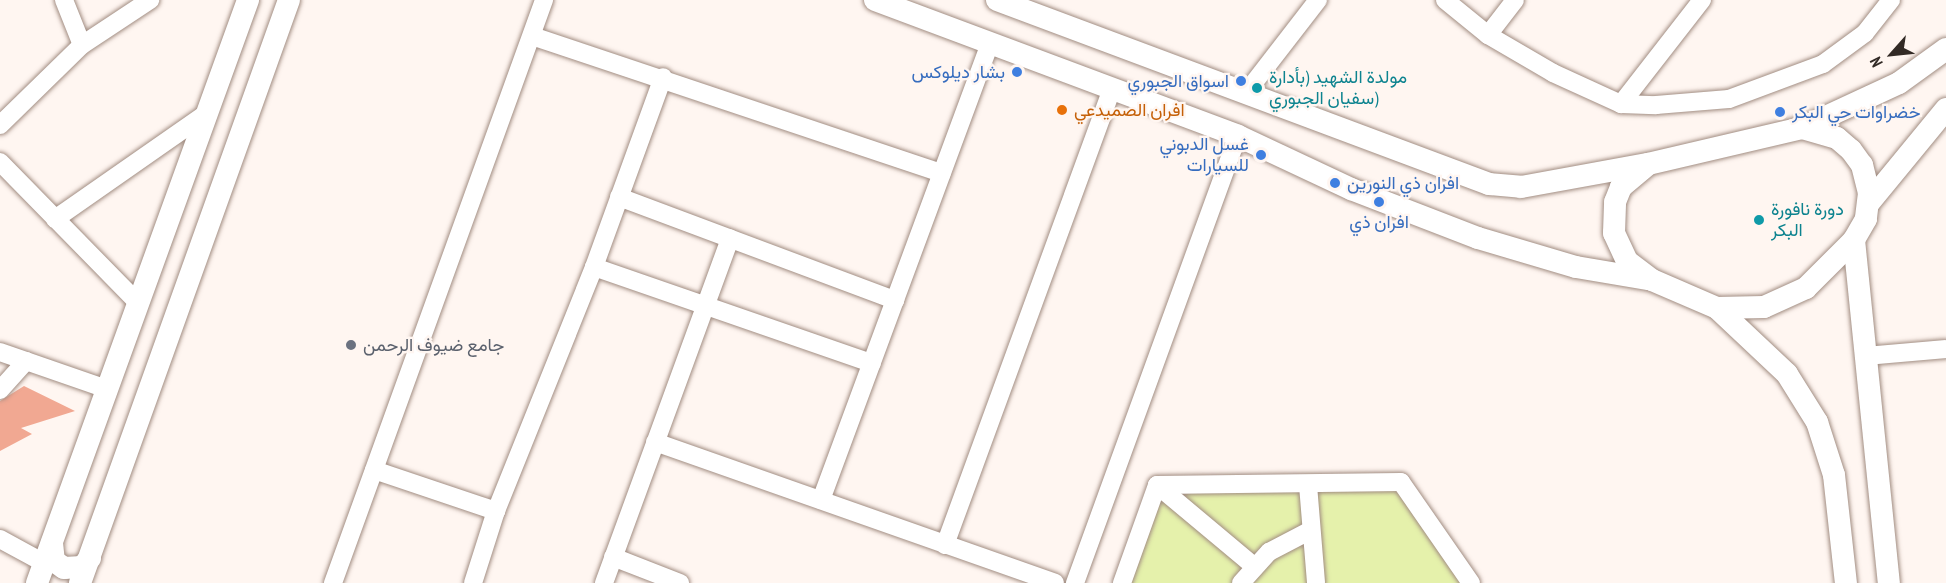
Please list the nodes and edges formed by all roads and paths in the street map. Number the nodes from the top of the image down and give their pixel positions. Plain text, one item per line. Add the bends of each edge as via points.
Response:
1 (64, 0) edge
2 (150, 0) edge
3 (289, 0) edge
4 (544, 0) edge
5 (874, 0) edge
6 (997, 0) edge
7 (1445, 0) edge
8 (1515, 0) edge
9 (1702, 0) edge
10 (1892, 0) edge
11 (1316, 1) edge
12 (245, 2) edge
13 (1488, 35) junction
14 (532, 36) junction
15 (990, 44) junction
16 (82, 45) junction
17 (1946, 50) edge
18 (663, 77) junction
19 (1112, 89) junction
20 (1246, 93) junction
21 (1621, 104) junction
22 (1946, 109) edge
23 (207, 113) junction
24 (0, 125) edge
25 (1802, 128) junction
26 (1238, 136) junction
27 (0, 162) edge
28 (1648, 164) junction
29 (942, 173) junction
30 (619, 197) junction
31 (1868, 204) junction
32 (54, 219) junction
33 (730, 238) junction
34 (1854, 240) junction
35 (594, 267) junction
36 (1652, 280) junction
37 (895, 300) junction
38 (138, 303) junction
39 (705, 306) junction
40 (1716, 308) junction
41 (1946, 349) edge
42 (0, 352) edge
43 (1866, 356) junction
44 (26, 361) junction
45 (872, 363) junction
46 (107, 389) junction
47 (0, 390) edge
48 (655, 442) junction
49 (374, 470) junction
50 (1158, 485) junction
51 (1308, 485) junction
52 (821, 500) junction
53 (496, 511) junction
54 (1311, 530) junction
55 (0, 539) edge
56 (945, 544) junction
57 (613, 557) junction
58 (90, 558) junction
59 (44, 563) edge
60 (1254, 566) junction
61 (80, 583) edge
62 (333, 583) edge
63 (473, 583) edge
64 (604, 583) edge
65 (680, 583) edge
66 (1055, 583) edge
67 (1075, 583) edge
68 (1122, 583) edge
69 (1241, 583) edge
70 (1316, 583) edge
71 (1471, 583) edge
72 (1846, 583) edge
73 (1889, 583) edge

1 - 16 street
2 - 16 street
3 - 58 main road
4 - 14 street
5 - 15 main road
6 - 20 main road
7 - 13 street
8 - 13 street
9 - 21 street
10 - 21 street via 1864,33 1823,64 1729,99
11 - 20 street
12 - 23 main road
13 - 21 street via 1553,73
14 - 18 street
14 - 49 street
15 - 19 main road
15 - 29 street
16 - 24 street
17 - 25 main road via 1899,83
18 - 29 street
18 - 30 street
19 - 26 main road
19 - 56 street
20 - 28 main road via 1489,184 1521,187
22 - 31 main road
23 - 32 street
23 - 38 main road
25 - 28 main road
25 - 31 main road via 1820,131 1851,150 1868,183
26 - 36 main road via 1351,189 1478,238 1576,267
26 - 67 street
27 - 32 street
28 - 36 main road via 1621,187 1612,217 1614,233 1627,261
29 - 37 street
30 - 33 street
30 - 35 street
31 - 34 main road via 1866,219
32 - 38 street
33 - 37 street
33 - 39 street
34 - 40 main road via 1824,273 1786,300 1740,310
34 - 43 main road
35 - 39 street
35 - 53 street
36 - 40 main road
37 - 45 street
38 - 46 main road
39 - 45 street
39 - 48 street
40 - 72 main road via 1787,374 1817,422 1834,476
41 - 43 street
42 - 44 street
43 - 73 main road
44 - 46 street
44 - 47 street
45 - 52 street
46 - 59 main road
48 - 52 street
48 - 57 street
49 - 53 street
49 - 62 street
50 - 51 street
50 - 60 street
50 - 68 street
51 - 54 street
51 - 71 street via 1401,482
52 - 56 street
53 - 63 street
54 - 60 street via 1291,538
54 - 70 street
55 - 59 street
56 - 66 street
57 - 64 street
57 - 65 street
58 - 59 main road via 82,567 64,568 54,561
58 - 61 main road
60 - 69 street

